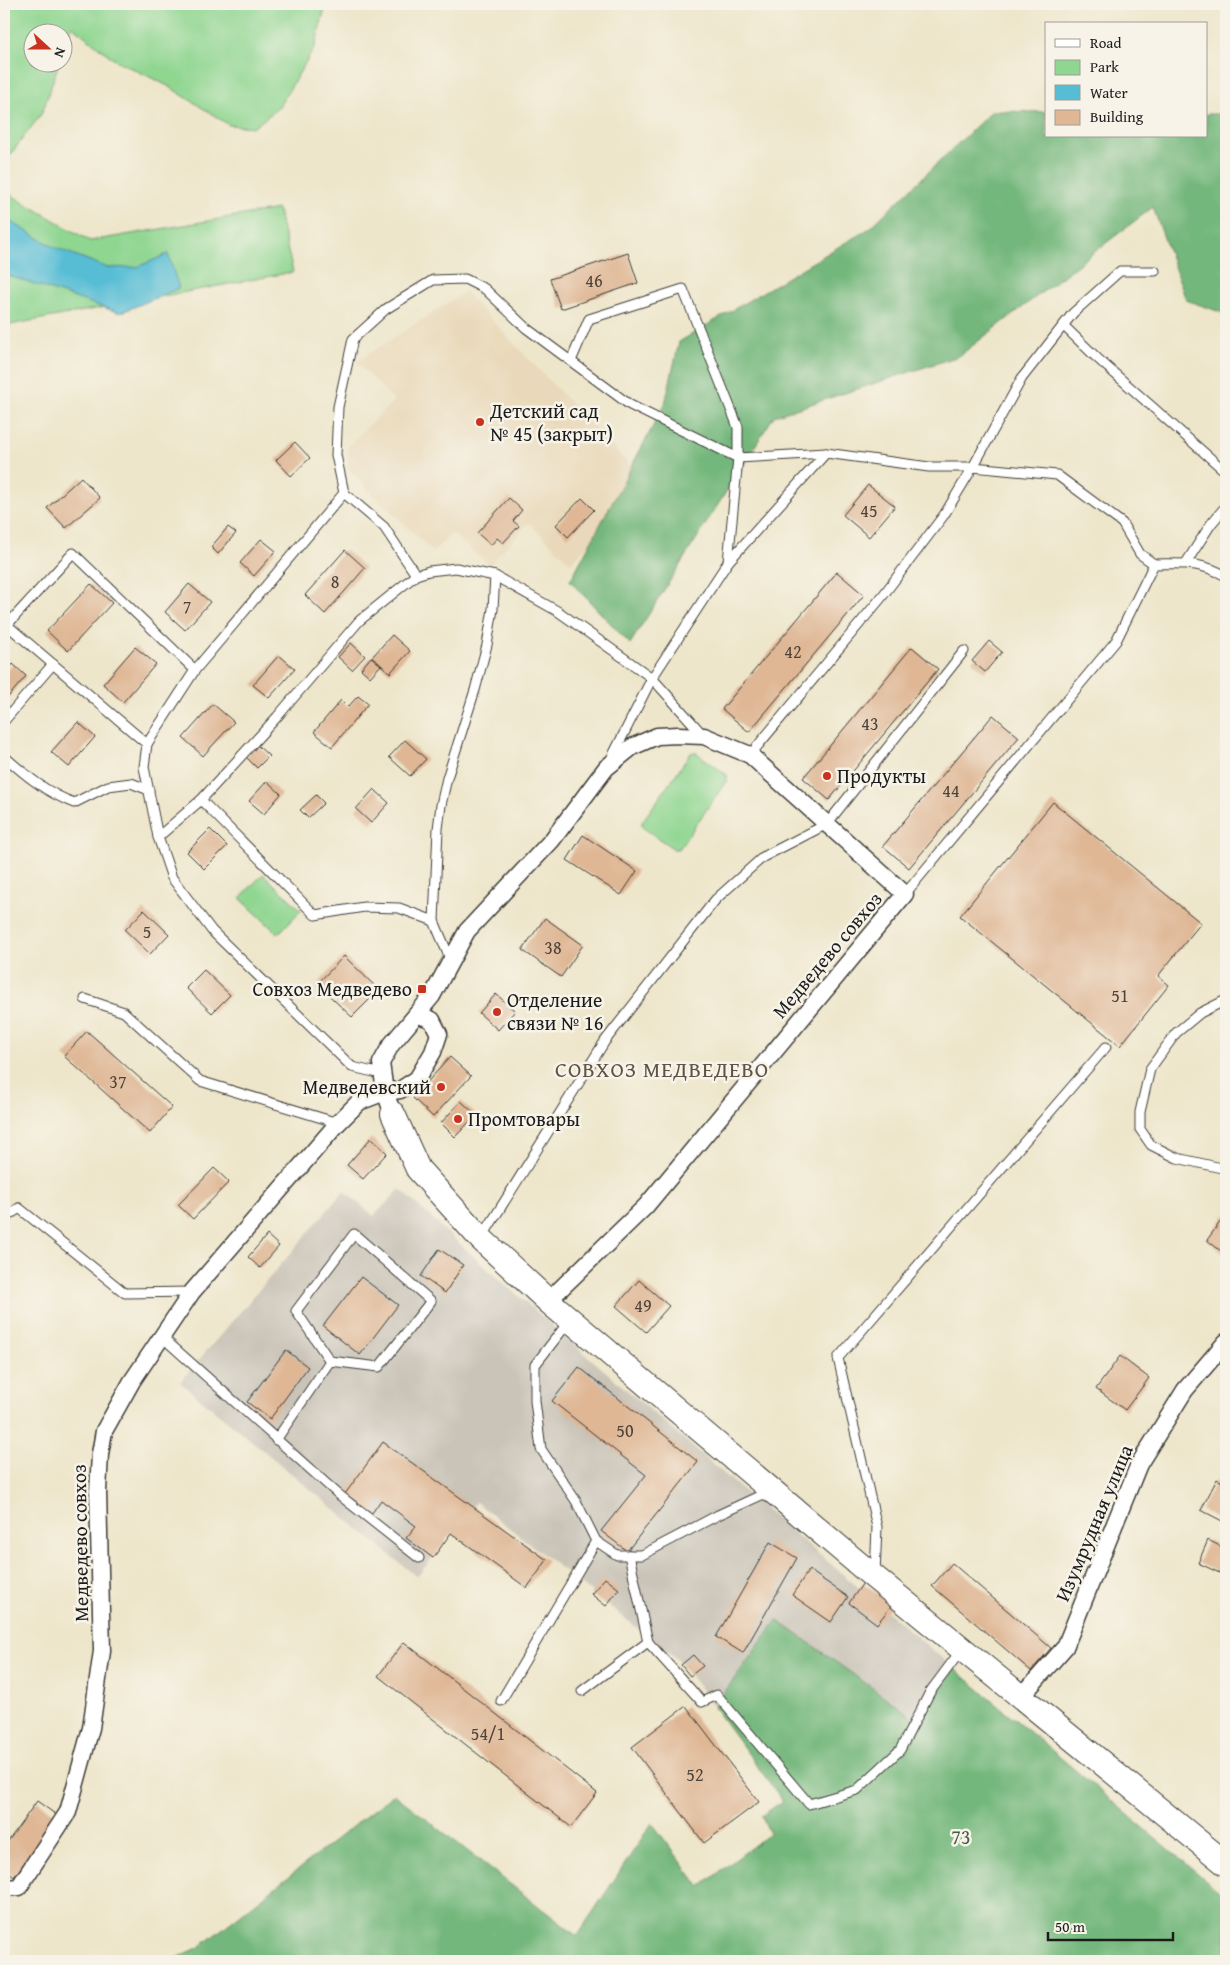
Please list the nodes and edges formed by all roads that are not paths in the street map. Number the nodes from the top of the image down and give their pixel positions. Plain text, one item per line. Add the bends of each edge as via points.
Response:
1 (1154, 270) dead end
2 (1064, 326) junction
3 (571, 361) junction
4 (826, 454) junction
5 (738, 458) junction
6 (973, 467) junction
7 (1226, 472) edge
8 (344, 493) junction
9 (1226, 506) edge
10 (728, 562) junction
11 (1154, 564) junction
12 (1186, 564) junction
13 (416, 575) junction
14 (495, 576) junction
15 (1226, 576) edge
16 (964, 652) dead end
17 (53, 664) junction
18 (195, 670) junction
19 (652, 678) junction
20 (4, 721) edge
21 (704, 736) junction
22 (147, 744) junction
23 (750, 755) junction
24 (4, 756) edge
25 (606, 768) junction
26 (149, 790) junction
27 (201, 800) junction
28 (827, 824) junction
29 (158, 837) junction
30 (905, 894) junction
31 (434, 921) junction
32 (451, 961) junction
33 (85, 999) dead end
34 (1226, 1000) edge
35 (416, 1014) junction
36 (1106, 1047) dead end
37 (382, 1074) junction
38 (389, 1103) junction
39 (338, 1123) junction
40 (1226, 1169) edge
41 (4, 1219) edge
42 (481, 1239) junction
43 (192, 1292) junction
44 (548, 1301) junction
45 (570, 1320) junction
46 (162, 1337) junction
47 (1226, 1342) edge
48 (330, 1360) junction
49 (276, 1440) junction
50 (772, 1490) junction
51 (596, 1541) junction
52 (629, 1555) junction
53 (418, 1558) dead end
54 (874, 1577) junction
55 (648, 1642) junction
56 (962, 1649) junction
57 (582, 1690) dead end
58 (1021, 1698) junction
59 (501, 1701) dead end
60 (1226, 1864) edge
61 (4, 1888) edge

1 - 2 lane via 1120,271
2 - 6 lane via 1022,378
2 - 7 lane
3 - 5 lane via 630,406
3 - 5 lane via 589,319 683,289 738,427
3 - 8 lane via 526,328 485,289 465,279 433,280 386,309 353,339 338,408 336,454
4 - 5 lane
4 - 6 lane via 929,468
4 - 10 lane
5 - 10 lane
6 - 11 lane via 1057,475 1122,523 1140,554
6 - 23 lane via 944,515 881,598
8 - 13 lane via 384,527
8 - 18 lane
9 - 12 lane
10 - 19 lane
11 - 12 lane
11 - 30 lane via 1116,641
12 - 15 lane via 1212,568
13 - 14 lane via 456,568
13 - 27 lane via 359,621
14 - 19 lane via 559,612
14 - 31 lane via 486,645 441,804
16 - 28 lane
17 - 18 lane via 6,625 73,553
17 - 20 lane
17 - 22 lane
18 - 22 lane
19 - 21 lane
19 - 25 lane
21 - 23 street, Медведево совхоз
21 - 25 street, Медведево совхоз via 657,736 632,747
22 - 26 lane via 144,767
23 - 28 street, Медведево совхоз
24 - 26 lane via 57,797 74,803 108,786 131,783
25 - 32 street, Медведево совхоз via 552,840 466,931
26 - 29 lane
27 - 29 lane
27 - 31 lane via 315,915 364,907 399,908
28 - 30 street, Медведево совхоз
28 - 42 lane via 763,857 716,899 605,1041
29 - 37 lane via 172,878 212,931 352,1067
30 - 44 street, Медведево совхоз via 646,1206
31 - 32 lane
32 - 35 street, Медведево совхоз via 432,996
33 - 39 lane via 124,1012 200,1081
34 - 40 lane via 1200,1013 1176,1033 1150,1069 1140,1112 1140,1129 1151,1145 1177,1158
35 - 37 street, Медведево совхоз via 391,1045 381,1063
35 - 38 street via 432,1020 438,1034 433,1052 416,1079
36 - 54 lane via 838,1358 877,1527
37 - 38 street, Медведево совхоз
38 - 39 street, Медведево совхоз via 359,1102
38 - 42 street via 418,1169
39 - 43 street, Медведево совхоз
41 - 43 lane via 19,1208 125,1293
42 - 44 street
43 - 46 street, Медведево совхоз
44 - 45 street
45 - 50 street
45 - 51 lane via 534,1365 535,1401 542,1449 576,1500
46 - 49 lane
46 - 61 street, Медведево совхоз via 104,1431 98,1491 102,1651 92,1728 68,1812 20,1887
47 - 58 street, Изумрудная улица via 1185,1390 1139,1464 1065,1647
48 - 48 lane via 379,1367 430,1301 354,1234 296,1311
48 - 49 lane
49 - 53 lane
50 - 52 lane via 642,1555
50 - 54 street
51 - 52 lane via 617,1555
51 - 59 lane
52 - 55 lane
54 - 56 street
55 - 56 lane via 702,1702 717,1695 809,1804 857,1790 900,1750 930,1692
55 - 57 lane
56 - 58 street
58 - 60 street

